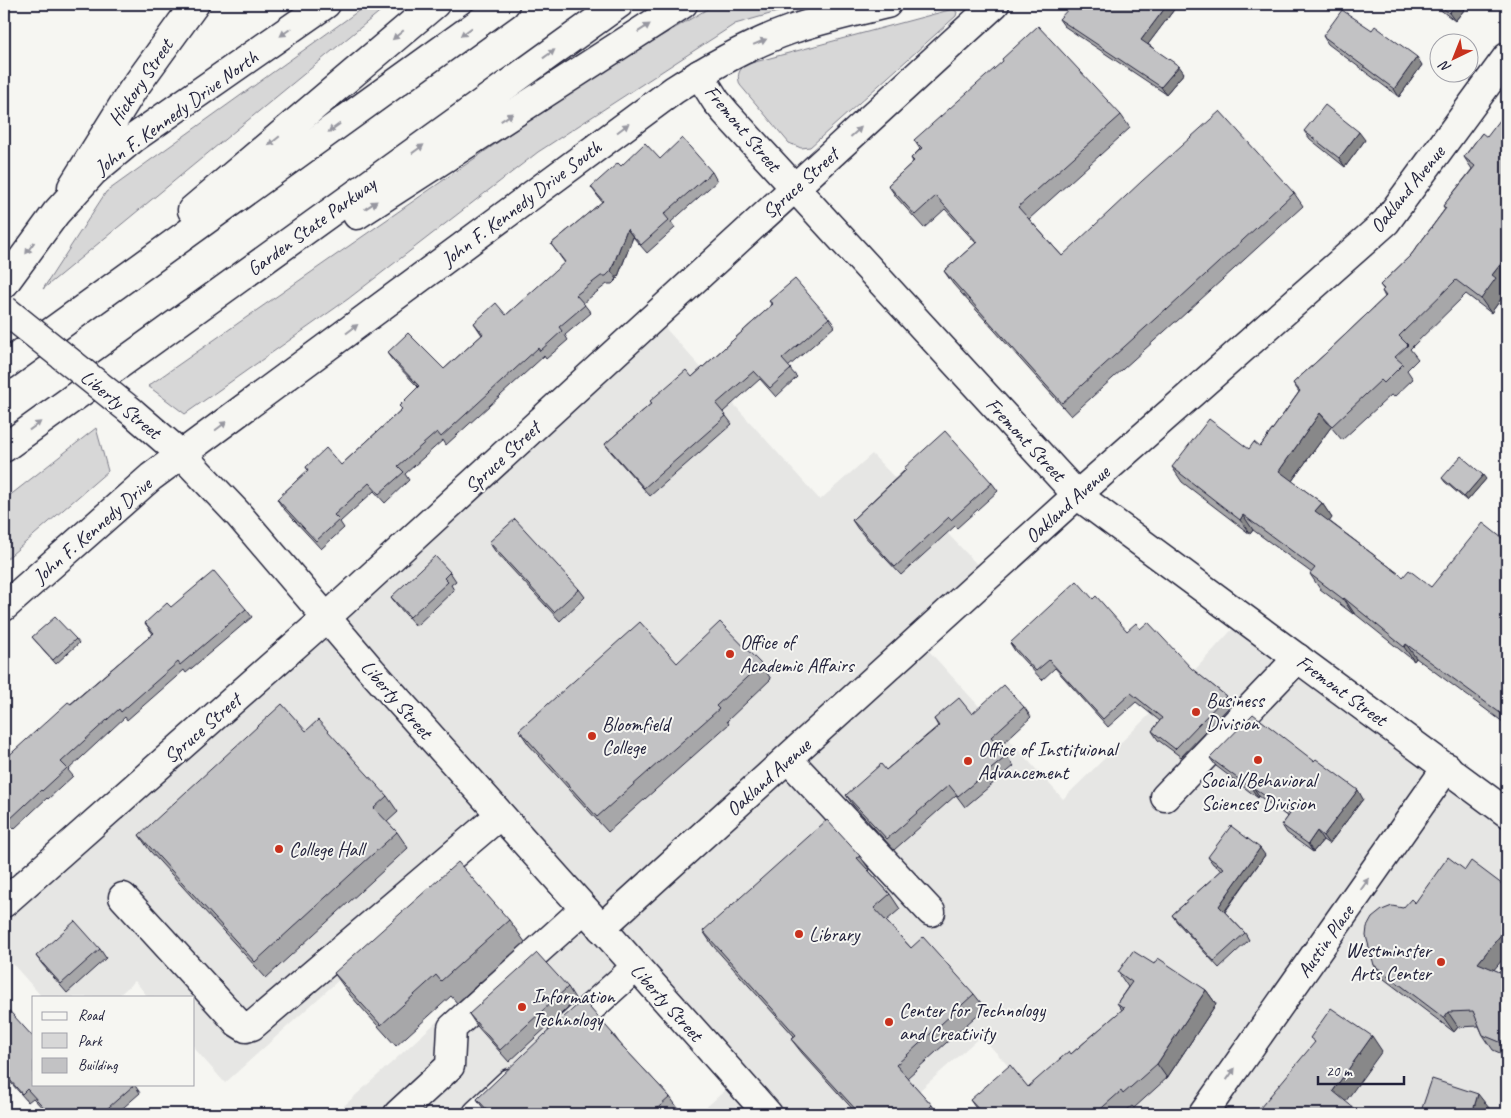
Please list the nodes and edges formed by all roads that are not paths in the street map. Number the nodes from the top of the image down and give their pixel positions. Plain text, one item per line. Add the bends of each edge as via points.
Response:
1 (195, 4) edge
2 (326, 4) edge
3 (435, 4) edge
4 (506, 4) edge
5 (619, 4) edge
6 (683, 4) edge
7 (887, 4) edge
8 (995, 4) edge
9 (1507, 57) edge
10 (699, 74) junction
11 (794, 188) junction
12 (56, 213) junction
13 (4, 301) edge
14 (35, 344) junction
15 (4, 366) edge
16 (66, 403) junction
17 (4, 448) edge
18 (182, 455) junction
19 (1077, 495) junction
20 (4, 607) edge
21 (326, 618) junction
22 (1298, 658) junction
23 (788, 759) junction
24 (1447, 767) junction
25 (1165, 797) dead end
26 (1507, 813) edge
27 (500, 815) junction
28 (123, 897) dead end
29 (4, 903) edge
30 (931, 912) dead end
31 (592, 919) junction
32 (636, 967) junction
33 (398, 1114) edge
34 (477, 1114) edge
35 (768, 1114) edge
36 (1202, 1114) edge

1 - 12 main road, Hickory Street via 127,99
2 -> 12 main road, John F. Kennedy Drive North via 134,138 93,172
3 -> 14 main road
4 -> 14 main road
16 -> 5 main road, Garden State Parkway
16 -> 6 main road
10 -> 7 main road, John F. Kennedy Drive South via 741,50 789,30
11 -> 8 main road, Spruce Street
9 - 19 main road, Oakland Avenue via 1386,222
10 - 11 main road, Fremont Street via 716,101
18 -> 10 main road, John F. Kennedy Drive South
11 - 19 main road, Fremont Street
11 - 21 main road, Spruce Street
12 -> 13 main road, John F. Kennedy Drive North
13 - 18 main road, Liberty Street, bridge
14 - 15 main road
17 -> 16 main road, Garden State Parkway
18 - 20 main road, John F. Kennedy Drive via 132,493
18 - 21 main road, Liberty Street via 238,514
19 - 22 main road, Fremont Street
19 - 23 main road, Oakland Avenue
21 - 27 main road, Liberty Street
21 - 29 main road, Spruce Street
22 - 24 main road, Fremont Street
22 - 25 main road
23 - 30 main road
23 - 31 main road, Oakland Avenue
24 - 26 main road, Fremont Street
36 -> 24 main road, Austin Place
27 - 28 main road via 246,1028
27 - 31 main road, Liberty Street
31 - 32 main road, Liberty Street
31 - 33 main road, Oakland Avenue via 452,1028 450,1066
32 - 34 main road
32 - 35 main road, Liberty Street

